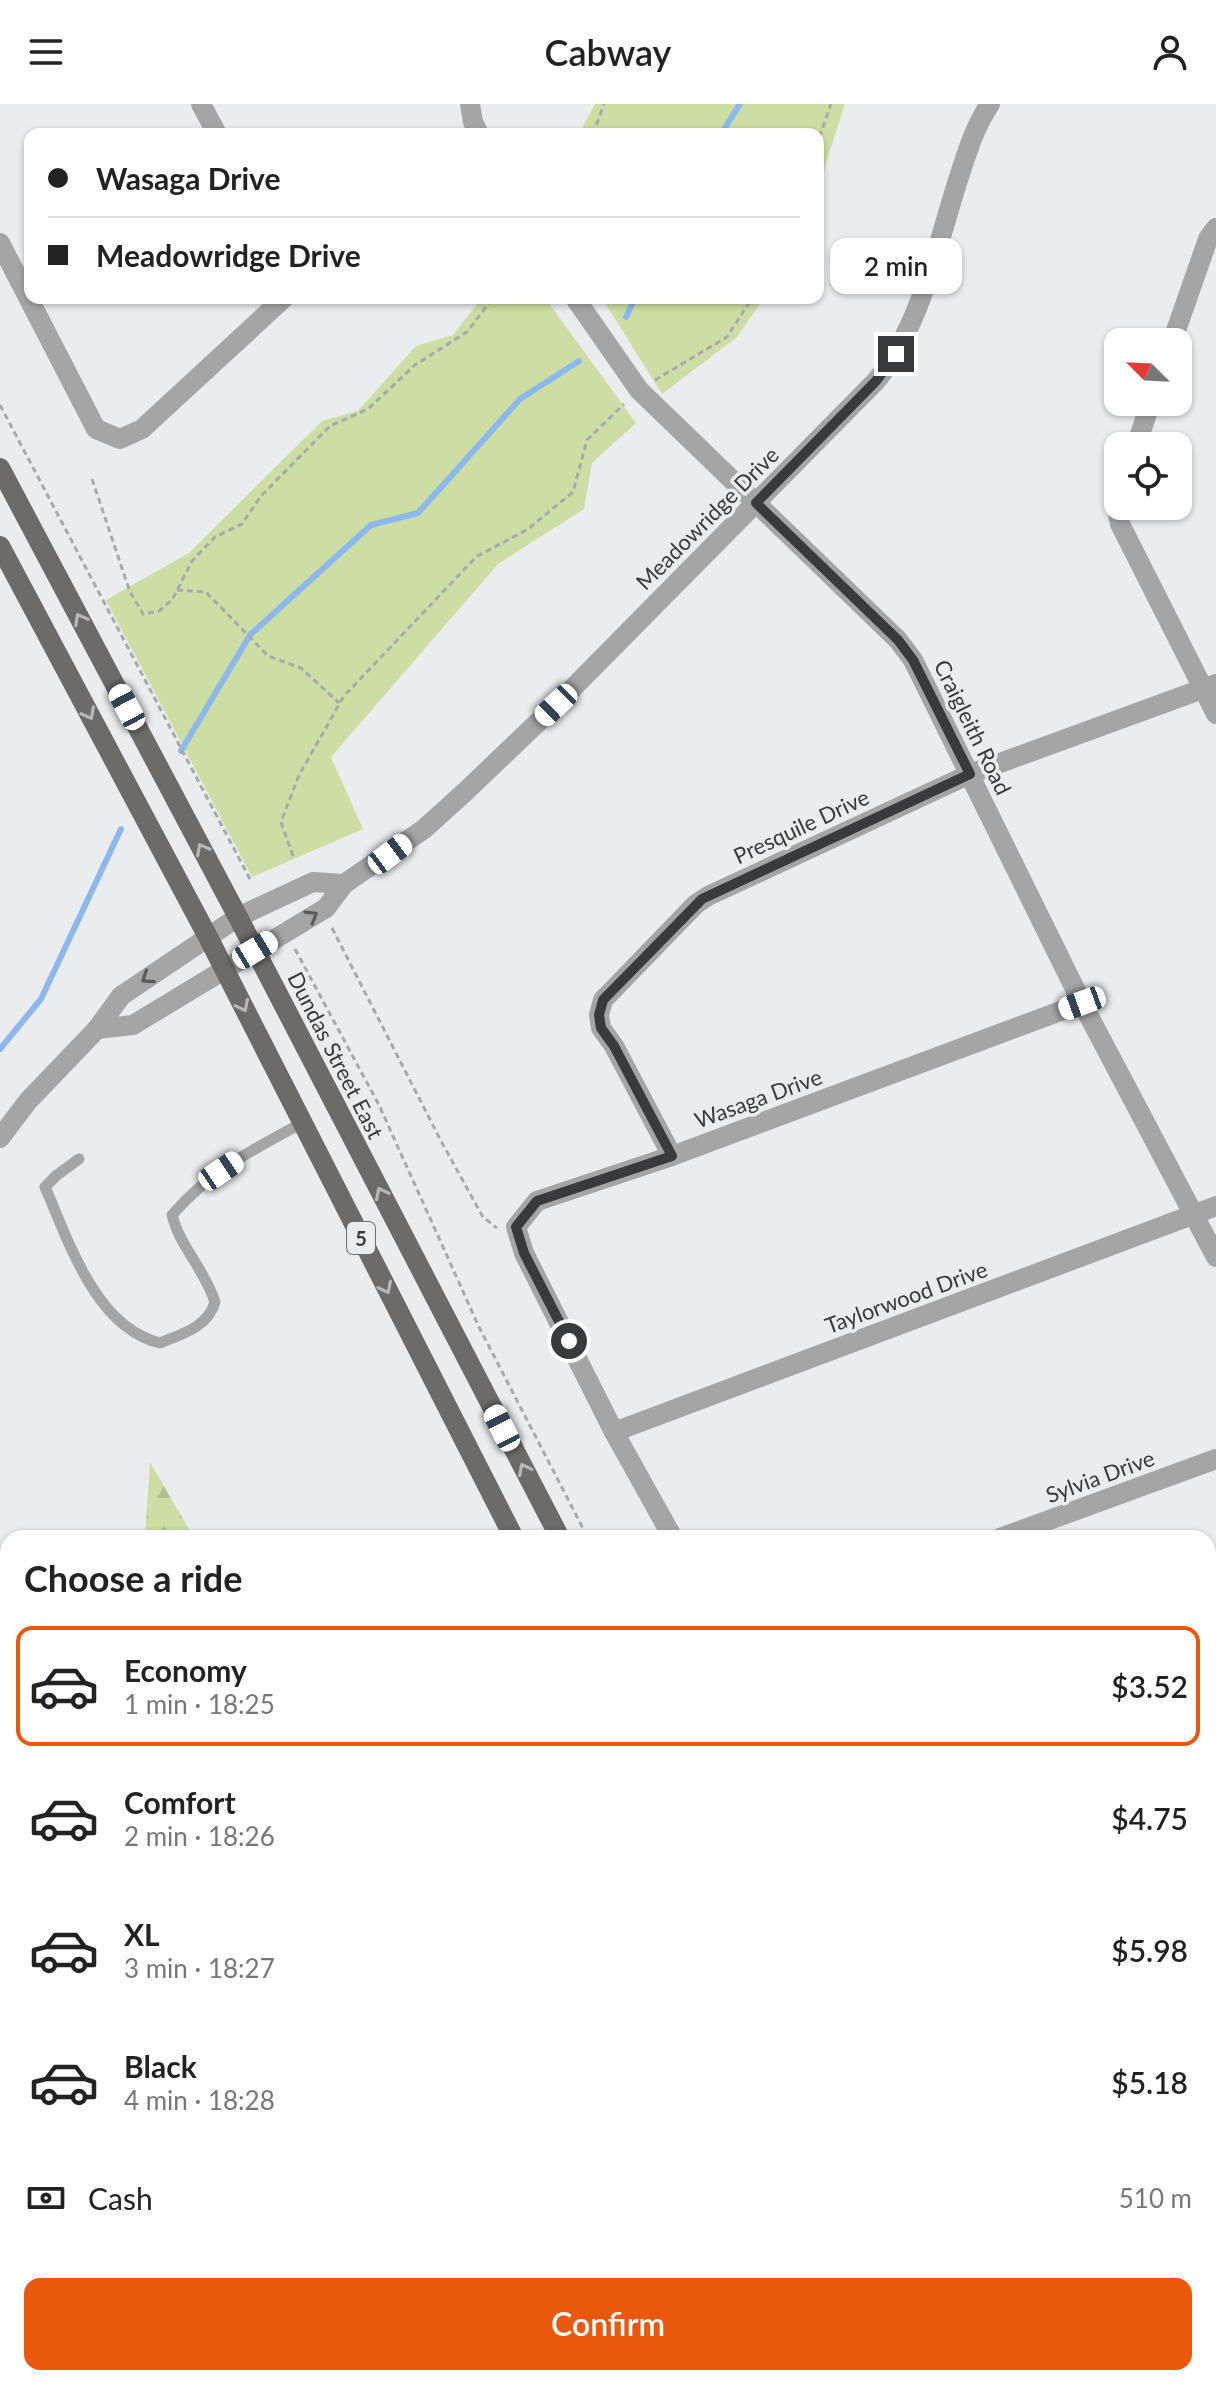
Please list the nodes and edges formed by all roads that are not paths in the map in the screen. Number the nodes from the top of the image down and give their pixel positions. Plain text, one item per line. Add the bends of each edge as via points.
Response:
1 (201, 104) edge
2 (470, 104) edge
3 (990, 104) edge
4 (214, 128) edge
5 (476, 128) edge
6 (1216, 228) edge
7 (0, 243) edge
8 (24, 290) edge
9 (31, 304) edge
10 (277, 304) edge
11 (579, 304) edge
12 (1177, 328) edge
13 (0, 468) edge
14 (756, 503) junction
15 (1119, 520) edge
16 (0, 546) edge
17 (1210, 686) edge
18 (1216, 714) edge
19 (970, 774) junction
20 (344, 884) junction
21 (238, 917) junction
22 (208, 937) junction
23 (255, 950) junction
24 (224, 968) junction
25 (1082, 1003) junction
26 (97, 1029) junction
27 (302, 1123) junction
28 (0, 1138) edge
29 (672, 1156) junction
30 (79, 1159) dead end
31 (1216, 1206) edge
32 (1195, 1214) junction
33 (1216, 1257) edge
34 (614, 1432) junction
35 (1216, 1459) edge
36 (510, 1530) edge
37 (556, 1530) edge
38 (669, 1530) edge
39 (1022, 1530) edge

1 - 4 street
2 - 5 street
3 - 14 street, Meadowridge Drive via 969,147 912,321 896,354
6 - 12 street
7 - 8 street
9 - 10 street via 96,429 120,439 142,429
11 - 14 street, Craigleith Road via 639,390
21 -> 13 main road, Dundas Street East / 5
14 - 19 street, Craigleith Road via 898,640
14 - 20 street, Meadowridge Drive via 466,791 424,829
15 - 17 street
16 -> 22 main road, 5
17 - 18 street
17 - 19 street, Presquile Drive
19 - 25 street, Craigleith Road
19 - 29 street, Presquile Drive via 702,899 603,1000 601,1028
20 - 21 street via 313,882
23 -> 20 street, Meadowridge Drive via 326,908
21 - 22 street
21 - 23 main road, Dundas Street East / 5
22 - 24 main road, 5
22 -> 26 street via 121,996
23 - 24 street, Meadowridge Drive
37 -> 23 main road, Dundas Street East / 5
24 - 26 street, Meadowridge Drive via 133,1025
24 -> 27 main road, 5
25 - 29 street, Wasaga Drive
25 - 32 street, Craigleith Road
26 - 28 street
27 - 30 lane via 195,1188 172,1215 176,1233 215,1302 206,1320 160,1343 134,1334 117,1320 68,1241 45,1187
27 -> 36 main road, 5
29 - 34 street, Wasaga Drive via 537,1201 516,1227
31 - 32 street, Taylorwood Drive
32 - 33 street, Craigleith Road
32 - 34 street, Taylorwood Drive
34 - 38 street
35 - 39 street, Sylvia Drive

